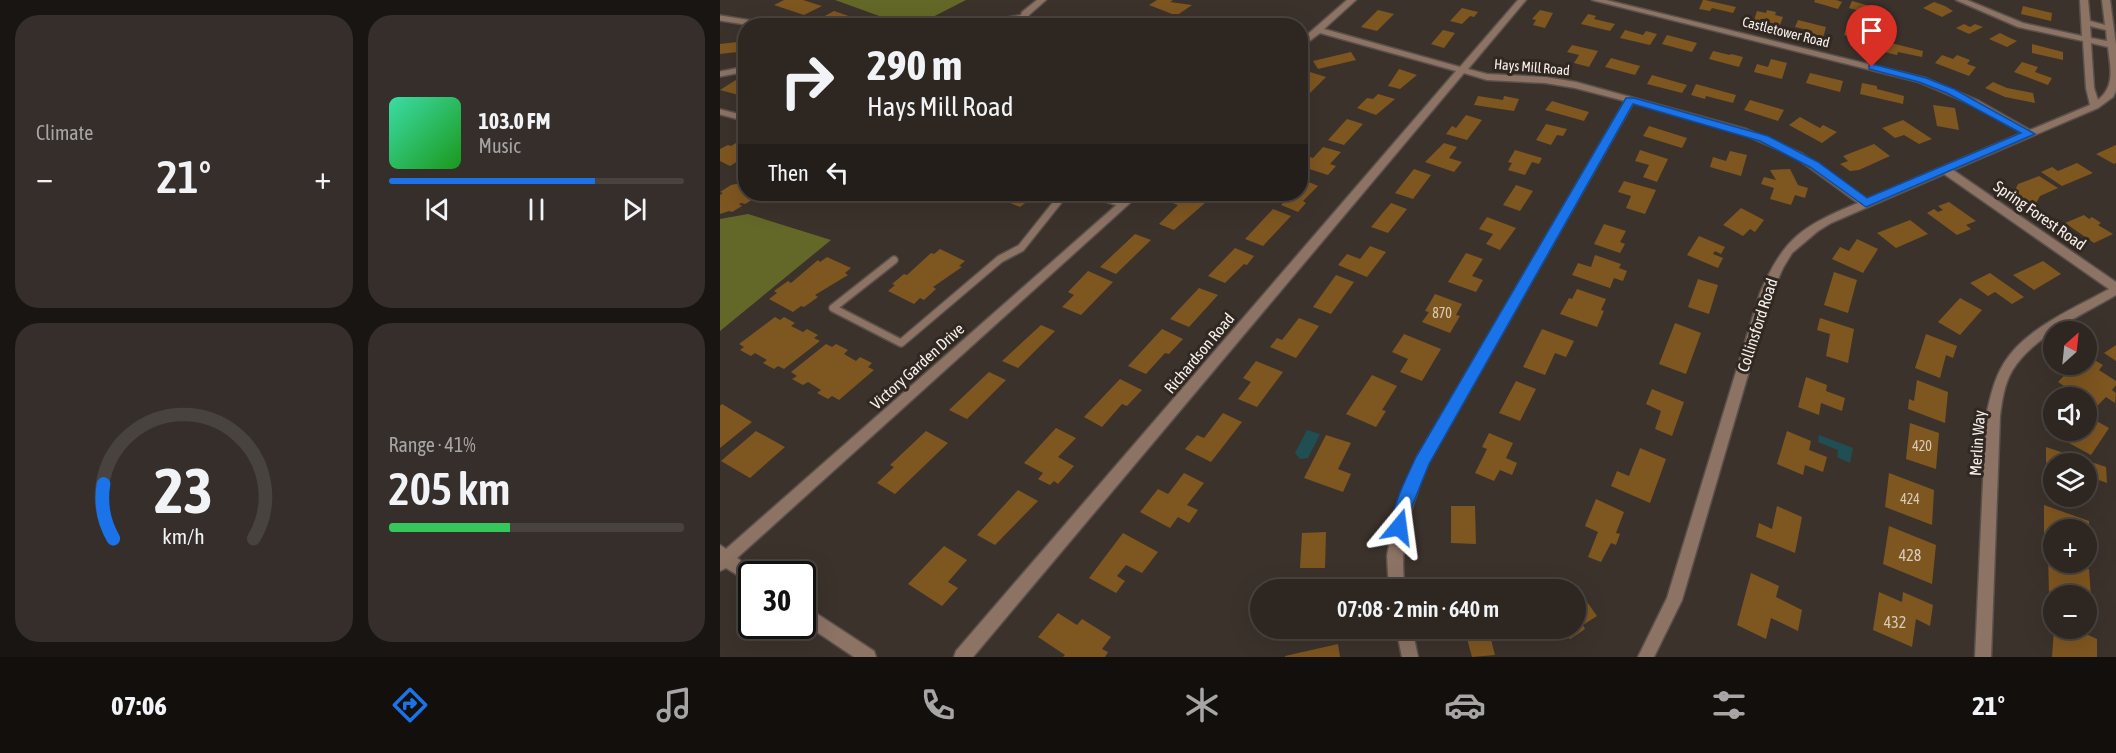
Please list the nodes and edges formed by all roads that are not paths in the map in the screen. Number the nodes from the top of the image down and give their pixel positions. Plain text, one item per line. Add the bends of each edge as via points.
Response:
1 (1042, 0) edge
2 (1522, 0) edge
3 (1596, 0) edge
4 (1960, 0) edge
5 (1980, 0) edge
6 (2084, 0) edge
7 (2107, 0) edge
8 (1348, 1) edge
9 (2116, 2) edge
10 (1972, 6) junction
11 (720, 18) edge
12 (1027, 18) edge
13 (738, 21) edge
14 (2086, 23) junction
15 (2110, 28) junction
16 (1319, 30) junction
17 (1308, 39) edge
18 (2087, 40) junction
19 (2113, 49) edge
20 (1460, 70) junction
21 (738, 71) edge
22 (720, 74) edge
23 (1630, 100) junction
24 (2095, 106) junction
25 (720, 112) edge
26 (736, 116) dead end
27 (2030, 134) junction
28 (1944, 169) junction
29 (1056, 201) edge
30 (1115, 201) edge
31 (1127, 201) edge
32 (1866, 203) junction
33 (1123, 204) junction
34 (894, 260) dead end
35 (2116, 289) edge
36 (722, 558) edge
37 (738, 568) edge
38 (1397, 579) edge
39 (816, 622) edge
40 (1406, 639) edge
41 (868, 657) edge
42 (962, 657) edge
43 (1410, 657) edge
44 (1647, 657) edge
45 (1983, 657) edge

1 - 12 street via 1028,10
2 - 20 street
3 - 27 street, Castletower Road via 1922,80 1976,103
4 - 10 street
5 - 10 street
6 - 14 street
7 - 9 street
7 - 15 street, Collinsford Road
8 - 16 street
10 - 18 street via 2021,25
11 - 13 lane
14 - 15 street
14 - 18 street
15 - 19 street, Collinsford Road
16 - 17 street
16 - 20 street, Hays Mill Road
18 - 19 street
18 - 24 street
19 - 24 street, Collinsford Road via 2116,80 2110,95
20 - 23 street, Hays Mill Road via 1487,77 1576,85
20 - 42 street, Richardson Road
21 - 22 lane
23 - 32 street, Hays Mill Road via 1764,138 1814,165
23 - 38 street via 1422,461 1402,511 1396,543
24 - 27 street, Collinsford Road
25 - 26 lane
27 - 28 street, Collinsford Road
28 - 32 street, Collinsford Road
28 - 35 street, Spring Forest Road
29 - 34 lane via 1036,234 1013,256 1000,259 901,343 833,308
30 - 33 lane
31 - 33 street, Victory Garden Drive
32 - 44 street, Collinsford Road via 1798,238 1779,261 1674,600
33 - 36 street, Victory Garden Drive
35 - 45 street, Merlin Way via 2028,344 2008,366 1998,391 1993,416
36 - 37 street
39 - 41 street
40 - 43 street

